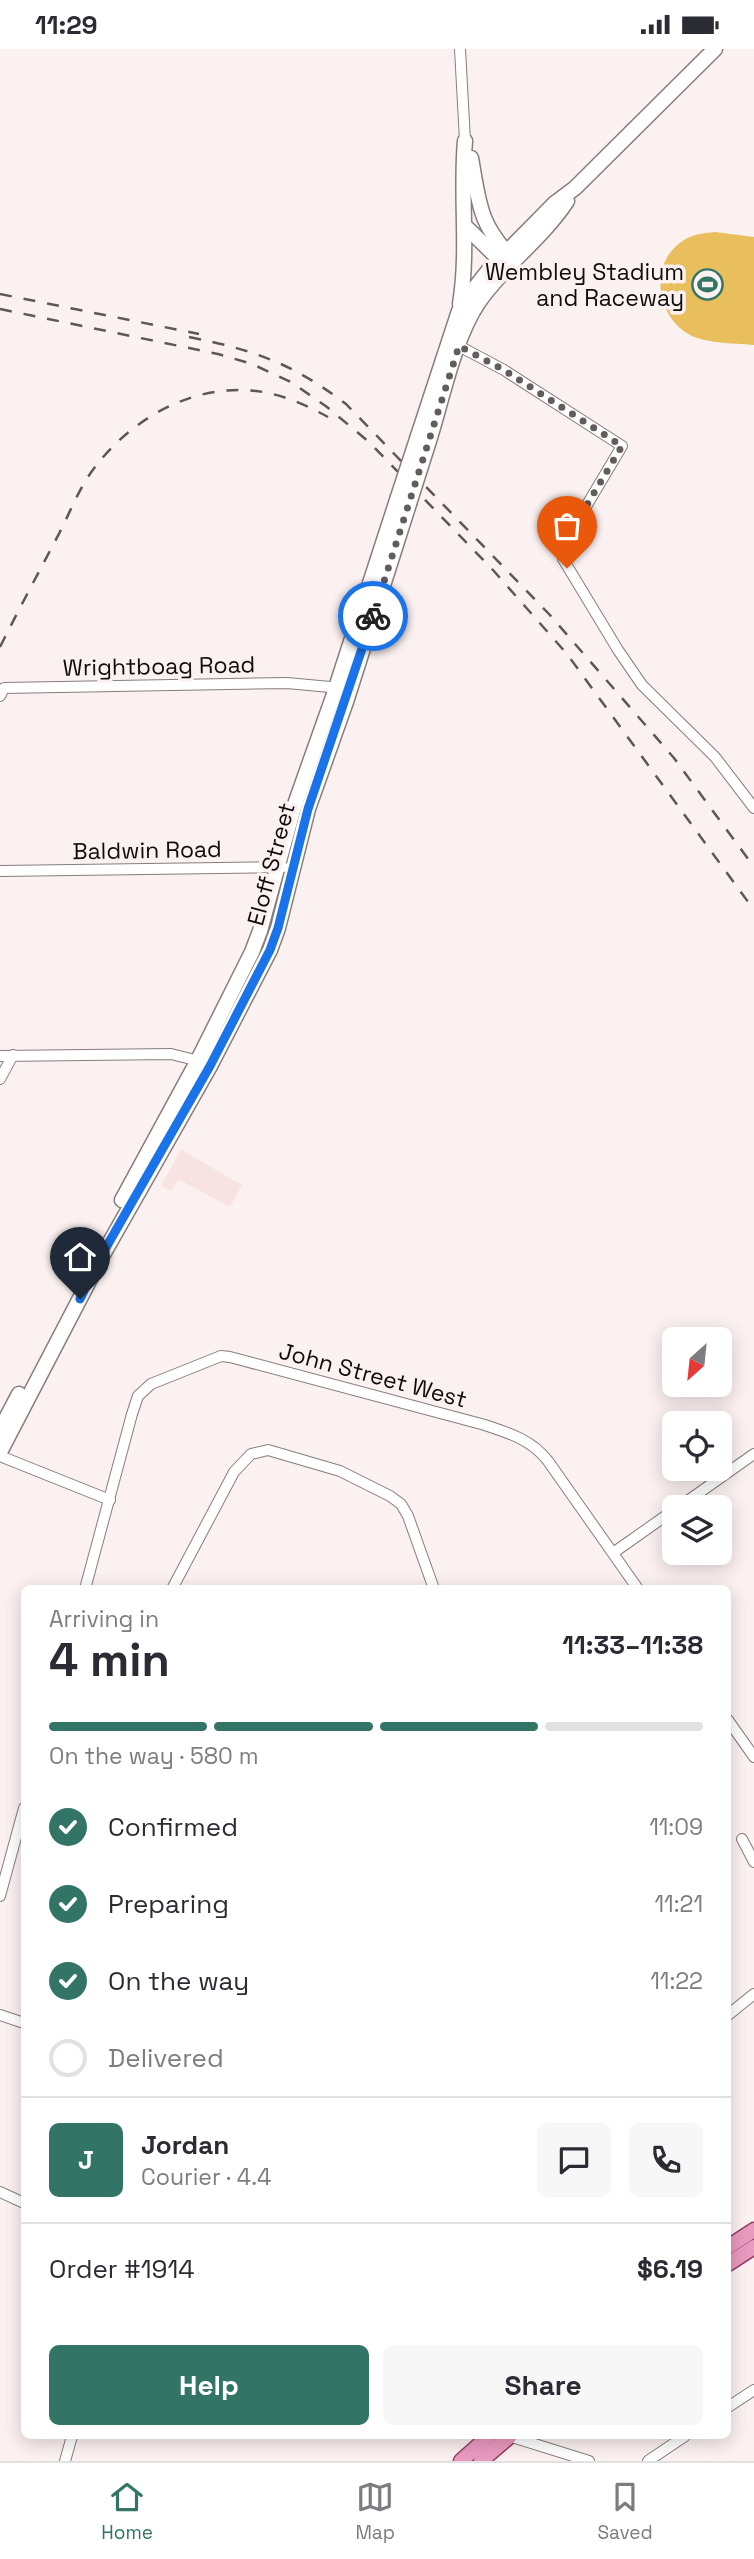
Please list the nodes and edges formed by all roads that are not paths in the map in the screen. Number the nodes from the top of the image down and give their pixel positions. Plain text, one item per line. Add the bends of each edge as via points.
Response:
1 (460, 49) edge
2 (715, 49) edge
3 (465, 141) junction
4 (465, 226) junction
5 (507, 260) junction
6 (459, 311) junction
7 (454, 344) junction
8 (2, 692) edge
9 (341, 694) junction
10 (314, 773) junction
11 (754, 808) edge
12 (293, 865) junction
13 (277, 868) junction
14 (0, 871) edge
15 (13, 1055) junction
16 (0, 1056) edge
17 (204, 1063) junction
18 (0, 1079) edge
19 (88, 1274) junction
20 (0, 1430) edge
21 (0, 1454) edge
22 (754, 1454) edge
23 (696, 1495) edge
24 (110, 1500) junction
25 (662, 1518) edge
26 (613, 1553) junction
27 (86, 1585) edge
28 (174, 1585) edge
29 (433, 1585) edge
30 (635, 1585) edge
31 (731, 1724) edge
32 (754, 1757) edge
33 (21, 1819) edge
34 (742, 1839) dead end
35 (754, 1862) edge
36 (0, 1896) edge
37 (754, 1994) edge
38 (731, 2013) edge
39 (0, 2015) edge
40 (21, 2023) edge
41 (0, 2192) edge
42 (21, 2202) edge
43 (754, 2230) edge
44 (731, 2244) edge
45 (754, 2248) edge
46 (731, 2262) edge
47 (754, 2390) edge
48 (731, 2405) edge
49 (71, 2439) edge
50 (486, 2439) edge
51 (507, 2439) edge
52 (519, 2439) edge
53 (681, 2439) edge
54 (65, 2461) edge
55 (461, 2461) edge
56 (481, 2461) edge
57 (589, 2461) edge
58 (648, 2461) edge

1 - 3 street
2 - 5 street
3 - 4 street
3 - 5 street via 479,208
4 - 5 street
4 - 6 street via 466,265
5 - 6 street, Eloff Street via 475,287
5 - 7 street, Eloff Street
6 - 7 street, Eloff Street
7 - 9 street, Eloff Street, bridge
7 - 11 street via 504,370 622,446 566,540 563,559 638,679 715,757
8 - 9 street, Wrightboag Road via 259,683 314,685
9 - 10 street, Eloff Street
10 - 12 street, Eloff Street
10 - 13 street, Eloff Street via 291,817
12 - 13 street, Baldwin Road
12 - 17 street, Eloff Street via 270,950
13 - 14 street, Baldwin Road
13 - 17 street, Eloff Street via 260,931
15 - 16 street
15 - 17 street via 171,1054
15 - 18 street
17 - 19 street, Eloff Street
19 - 20 street, Eloff Street
19 - 21 street, Eloff Street
21 - 24 street
22 - 23 street
24 - 26 street, John Street West via 132,1414 144,1390 211,1358 230,1357 520,1437 543,1454
24 - 27 street, John Street West
25 - 26 street
26 - 30 street, John Street West
28 - 29 street via 234,1472 250,1454 268,1450 340,1471 401,1504
31 - 32 street
33 - 36 street
34 - 35 street
37 - 38 street
39 - 40 street
41 - 42 street
43 - 44 main road
45 - 46 main road
47 - 48 street
49 - 54 street
50 - 55 main road
51 - 56 main road
52 - 57 street
53 - 58 street

